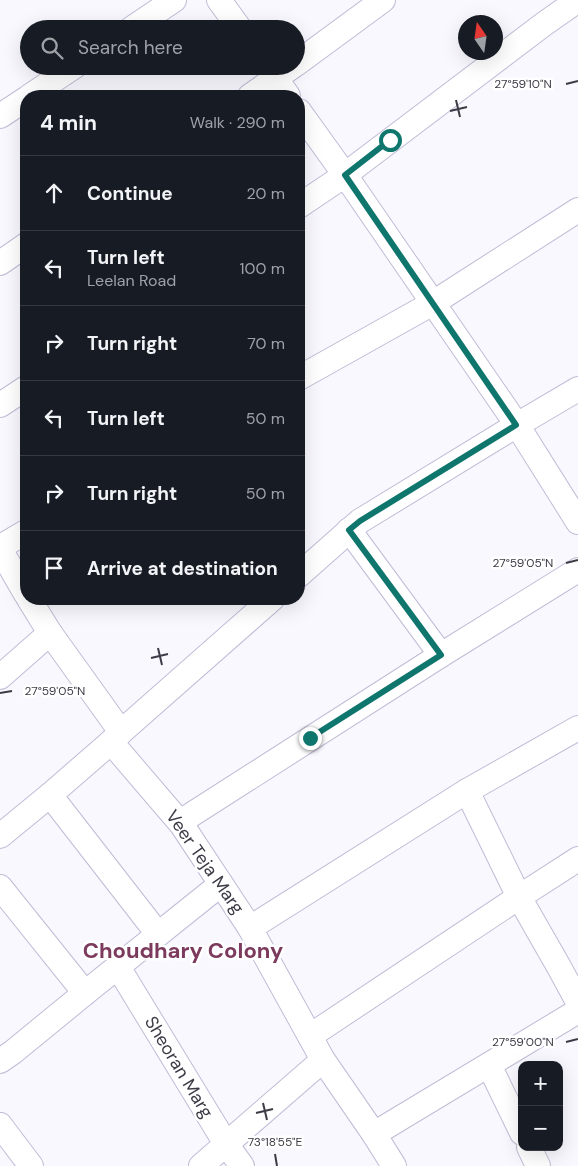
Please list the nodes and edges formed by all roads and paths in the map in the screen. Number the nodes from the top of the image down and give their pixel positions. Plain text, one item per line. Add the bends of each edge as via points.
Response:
1 (174, 0) edge
2 (219, 0) edge
3 (383, 0) edge
4 (578, 0) edge
5 (144, 20) edge
6 (233, 20) edge
7 (305, 57) edge
8 (62, 75) edge
9 (281, 77) edge
10 (39, 90) edge
11 (260, 90) edge
12 (20, 103) edge
13 (0, 116) edge
14 (305, 119) edge
15 (345, 175) junction
16 (305, 202) edge
17 (578, 210) edge
18 (20, 249) edge
19 (0, 263) edge
20 (433, 303) junction
21 (305, 375) edge
22 (578, 389) edge
23 (20, 392) edge
24 (0, 405) edge
25 (516, 425) junction
26 (578, 522) edge
27 (349, 530) junction
28 (20, 536) edge
29 (0, 548) edge
30 (305, 570) edge
31 (578, 570) edge
32 (6, 575) edge
33 (20, 588) edge
34 (33, 605) edge
35 (265, 605) edge
36 (50, 633) junction
37 (441, 655) junction
38 (0, 677) edge
39 (578, 728) edge
40 (116, 737) junction
41 (467, 791) junction
42 (50, 795) junction
43 (180, 822) junction
44 (0, 836) edge
45 (578, 859) edge
46 (221, 884) junction
47 (0, 888) edge
48 (519, 897) junction
49 (250, 928) junction
50 (158, 934) junction
51 (118, 967) junction
52 (85, 993) junction
53 (578, 1002) edge
54 (578, 1011) edge
55 (310, 1036) junction
56 (4, 1051) edge
57 (323, 1060) junction
58 (489, 1065) junction
59 (0, 1125) edge
60 (518, 1125) edge
61 (374, 1134) junction
62 (226, 1144) junction
63 (531, 1151) edge
64 (392, 1165) edge
65 (31, 1166) edge
66 (201, 1166) edge
67 (242, 1166) edge
68 (538, 1166) edge

1 - 5 street
2 - 6 street
3 - 7 street
4 - 15 street
8 - 10 street
9 - 11 street
12 - 13 street
14 - 15 street
15 - 16 street
15 - 20 street
17 - 20 street
18 - 19 street
20 - 21 street
20 - 25 street
22 - 25 street
23 - 24 street
25 - 26 street
25 - 27 street
27 - 30 street
27 - 37 street
28 - 29 street
29 - 32 street
31 - 37 street
32 - 33 street
34 - 36 street, Veer Teja Marg
35 - 40 street
36 - 38 street
36 - 40 street, Veer Teja Marg
37 - 43 street
39 - 41 street
40 - 42 street
40 - 43 street, Veer Teja Marg
41 - 48 street
41 - 49 street
42 - 44 street
42 - 50 street
43 - 46 street, Veer Teja Marg
45 - 48 street
46 - 49 street, Veer Teja Marg
46 - 50 street
47 - 52 street
48 - 53 street
48 - 55 street
49 - 55 street, Veer Teja Marg
50 - 51 street
51 - 52 street
51 - 62 street, Sheoran Marg
52 - 56 street
54 - 58 street
55 - 57 street, Veer Teja Marg
57 - 61 street, Veer Teja Marg
57 - 62 street
58 - 60 street
58 - 61 street
59 - 65 street
61 - 64 street, Veer Teja Marg
62 - 66 street
62 - 67 street, Sheoran Marg
63 - 68 street

